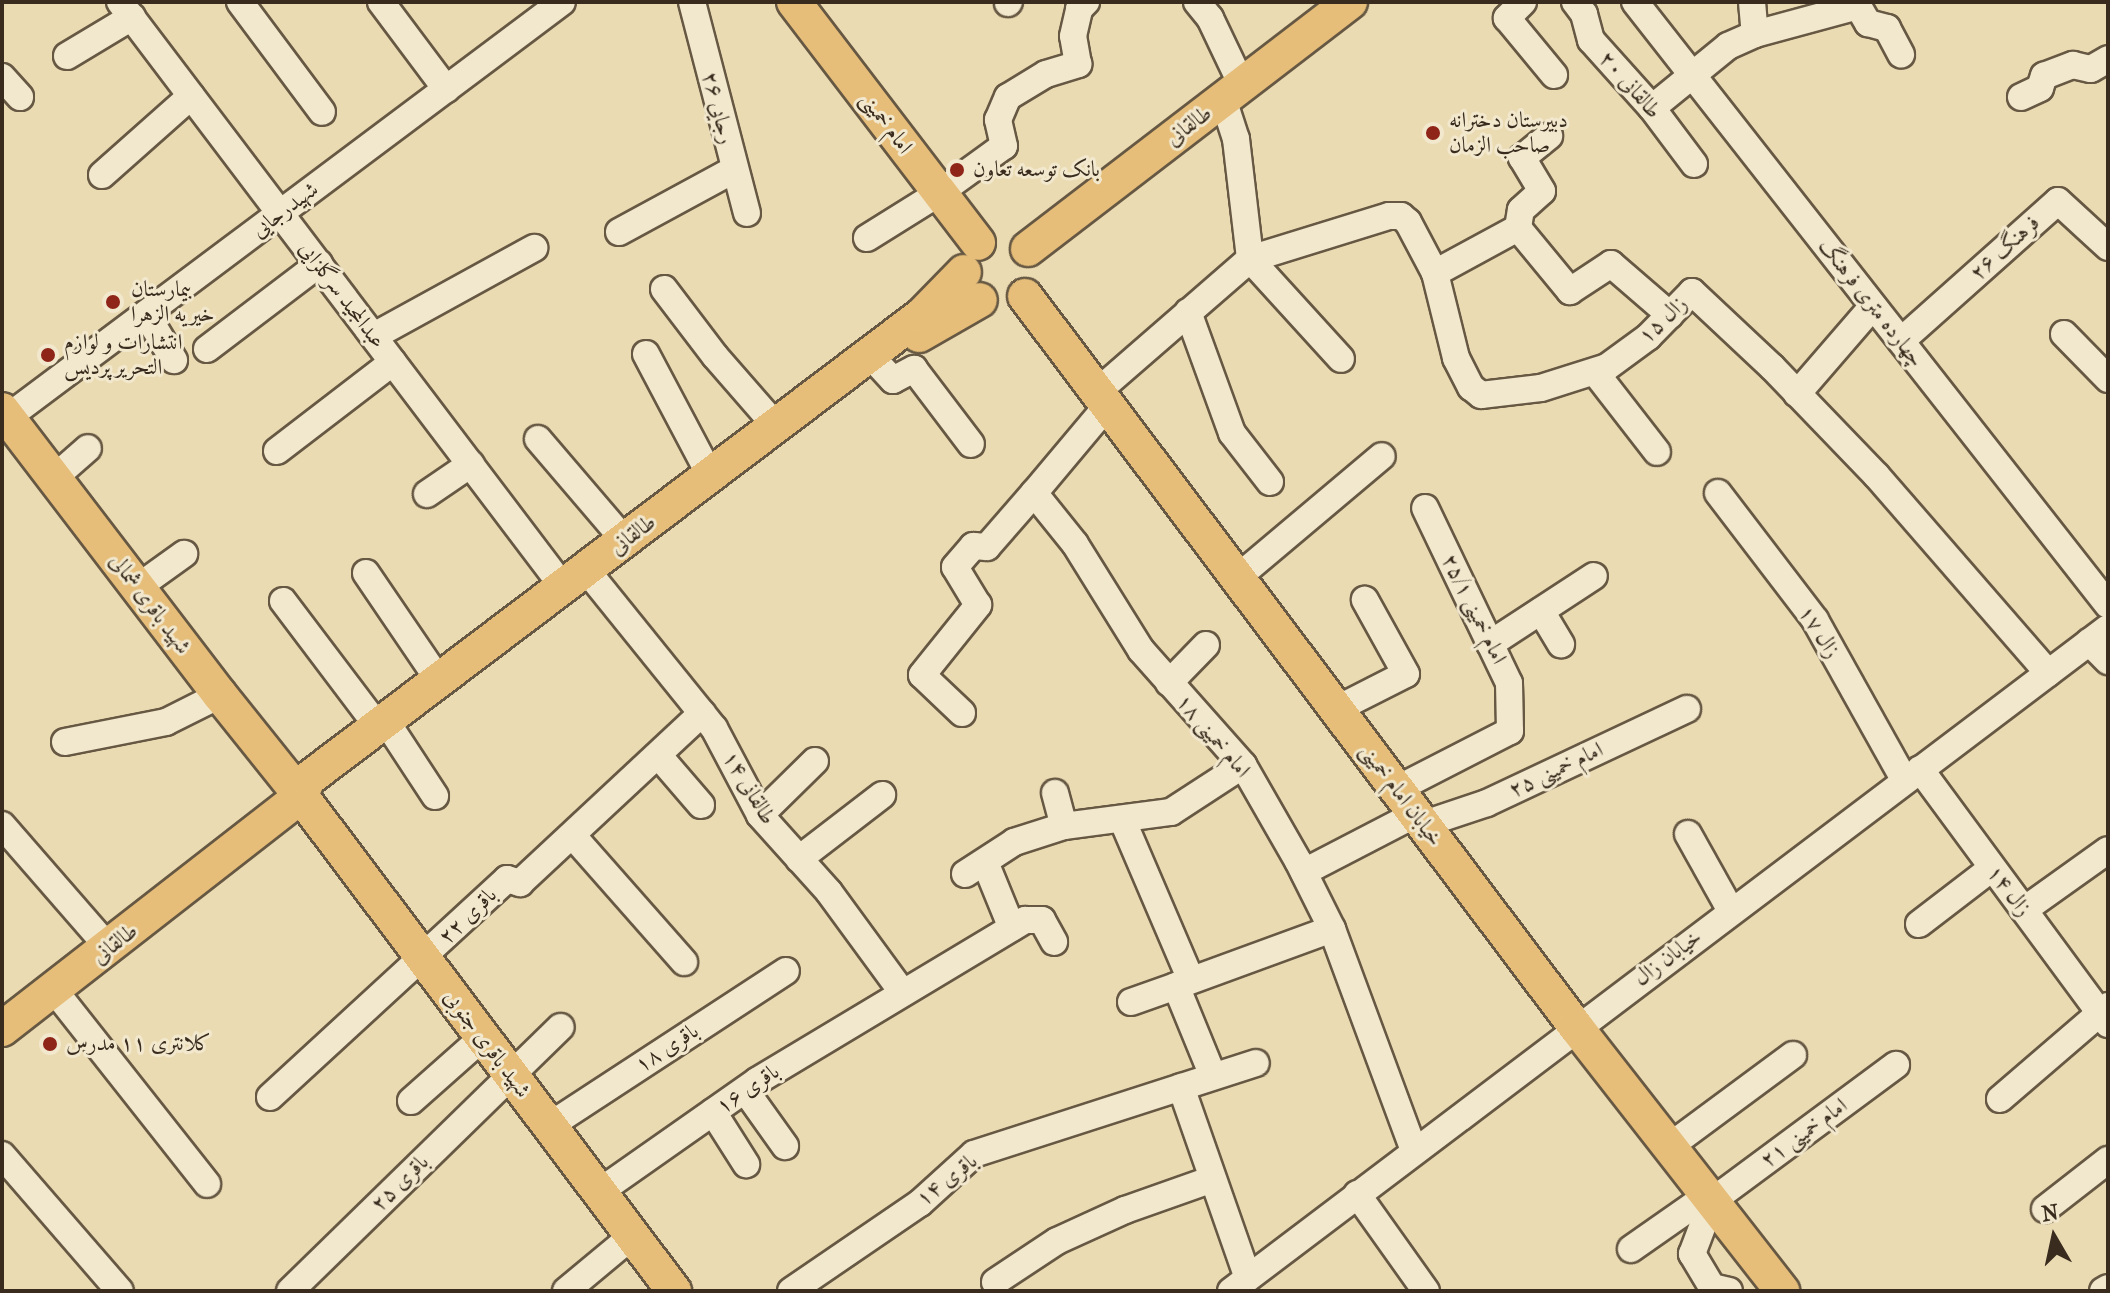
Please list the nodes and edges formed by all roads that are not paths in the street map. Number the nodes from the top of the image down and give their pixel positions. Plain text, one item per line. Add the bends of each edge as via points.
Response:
1 (381, 2) edge
2 (562, 2) edge
3 (692, 2) edge
4 (794, 2) edge
5 (1086, 2) edge
6 (1197, 2) edge
7 (1350, 2) edge
8 (1523, 2) edge
9 (1575, 2) edge
10 (1635, 2) edge
11 (1752, 2) edge
12 (1857, 4) edge
13 (252, 6) edge
14 (126, 10) edge
15 (1755, 34) junction
16 (1901, 54) dead end
17 (67, 56) dead end
18 (2108, 59) edge
19 (1691, 74) junction
20 (1554, 75) dead end
21 (2, 77) edge
22 (446, 89) junction
23 (1233, 92) junction
24 (191, 96) junction
25 (20, 97) dead end
26 (2021, 97) dead end
27 (1652, 108) junction
28 (322, 112) dead end
29 (1549, 136) dead end
30 (1694, 164) dead end
31 (733, 170) junction
32 (102, 175) dead end
33 (939, 193) junction
34 (280, 213) junction
35 (747, 213) dead end
36 (1518, 228) junction
37 (619, 232) dead end
38 (867, 238) dead end
39 (2108, 247) edge
40 (534, 248) dead end
41 (1028, 249) junction
42 (1250, 259) junction
43 (319, 264) junction
44 (974, 272) junction
45 (1435, 273) junction
46 (664, 289) dead end
47 (1025, 296) junction
48 (1873, 306) junction
49 (1188, 312) junction
50 (146, 314) junction
51 (1670, 315) junction
52 (2064, 334) dead end
53 (374, 336) junction
54 (1901, 341) junction
55 (207, 349) dead end
56 (646, 354) dead end
57 (1341, 359) dead end
58 (174, 360) dead end
59 (393, 362) junction
60 (878, 364) junction
61 (1595, 372) junction
62 (2108, 379) edge
63 (1797, 394) junction
64 (1102, 399) junction
65 (5, 414) edge
66 (776, 426) junction
67 (538, 439) dead end
68 (971, 444) dead end
69 (88, 448) dead end
70 (277, 451) dead end
71 (1657, 452) dead end
72 (1382, 456) dead end
73 (471, 464) junction
74 (710, 475) junction
75 (54, 478) junction
76 (1270, 482) dead end
77 (1034, 493) junction
78 (1718, 493) dead end
79 (427, 494) dead end
80 (1425, 508) dead end
81 (625, 541) junction
82 (184, 554) dead end
83 (366, 573) dead end
84 (1594, 576) dead end
85 (1237, 578) junction
86 (580, 585) junction
87 (138, 587) junction
88 (1365, 600) dead end
89 (283, 601) dead end
90 (2108, 605) edge
91 (1541, 611) junction
92 (2099, 635) edge
93 (1490, 644) junction
94 (1561, 644) dead end
95 (1206, 645) dead end
96 (2108, 661) edge
97 (2048, 673) junction
98 (440, 682) junction
99 (1169, 683) junction
100 (220, 695) junction
101 (1337, 709) junction
102 (1687, 709) dead end
103 (702, 713) junction
104 (962, 713) dead end
105 (387, 731) junction
106 (65, 742) dead end
107 (658, 755) junction
108 (815, 761) dead end
109 (1243, 765) junction
110 (1912, 775) junction
111 (1055, 793) dead end
112 (882, 795) dead end
113 (301, 796) junction
114 (435, 796) dead end
115 (701, 805) dead end
116 (1412, 809) junction
117 (760, 815) junction
118 (1122, 819) junction
119 (2, 825) edge
120 (1064, 826) junction
121 (1688, 834) dead end
122 (573, 836) junction
123 (2108, 850) edge
124 (799, 859) junction
125 (1992, 868) junction
126 (1304, 872) junction
127 (2024, 910) junction
128 (1731, 911) junction
129 (1919, 924) dead end
130 (1012, 928) junction
131 (1332, 929) junction
132 (1054, 942) dead end
133 (109, 948) junction
134 (423, 959) junction
135 (684, 962) dead end
136 (786, 971) dead end
137 (1183, 983) junction
138 (54, 990) junction
139 (903, 993) junction
140 (1131, 1002) dead end
141 (2105, 1014) edge
142 (5, 1020) edge
143 (561, 1027) dead end
144 (1576, 1027) junction
145 (482, 1038) junction
146 (1793, 1055) dead end
147 (1256, 1063) dead end
148 (1896, 1065) dead end
149 (511, 1076) junction
150 (1213, 1076) junction
151 (1181, 1087) junction
152 (745, 1090) junction
153 (270, 1097) dead end
154 (2000, 1099) dead end
155 (411, 1101) dead end
156 (713, 1112) junction
157 (549, 1126) junction
158 (785, 1146) dead end
159 (1670, 1146) junction
160 (1414, 1151) junction
161 (2, 1155) edge
162 (2108, 1160) edge
163 (746, 1164) dead end
164 (1213, 1179) junction
165 (207, 1184) dead end
166 (599, 1192) junction
167 (1357, 1194) junction
168 (1710, 1198) junction
169 (2045, 1209) dead end
170 (632, 1236) junction
171 (1631, 1249) dead end
172 (995, 1282) dead end
173 (1239, 1284) edge
174 (1779, 1287) edge
175 (120, 1291) edge
176 (290, 1291) edge
177 (566, 1291) edge
178 (674, 1291) edge
179 (791, 1291) edge
180 (1426, 1291) edge
181 (1729, 1291) edge
182 (1737, 1291) edge

1 - 22 street
2 - 22 street, شهیدرجایی
3 - 31 street, رجایی ۲۶
4 - 33 main road, امام خمینی
5 - 33 street via 1079,9 1073,36 1078,64 1046,74 1008,97 998,120 1004,146
6 - 23 street via 1210,18
7 - 23 main road, طالقانی
8 - 20 street via 1507,18
9 - 27 street, طالقانی ۲۰ via 1591,40
10 - 19 street, چهارده متری فرهنگ
11 - 15 street
12 - 15 street
12 - 16 street via 1868,23 1887,28
13 - 28 street
14 - 17 street
14 - 24 street, عبدالمجید سرگلزایی
15 - 19 street via 1728,46
18 - 26 street via 2091,69 2073,65 2044,76 2040,88
19 - 27 street
19 - 48 street, چهارده متری فرهنگ
21 - 25 street
22 - 34 street, شهیدرجایی
23 - 41 main road, طالقانی
23 - 42 street
24 - 32 street
24 - 34 street, عبدالمجید سرگلزایی
27 - 30 street, طالقانی ۲۰
29 - 36 street via 1522,158 1542,191 1521,210
31 - 35 street, رجایی ۲۶
31 - 37 street
33 - 38 street
33 - 44 main road, امام خمینی
34 - 43 street, عبدالمجید سرگلزایی
34 - 50 street, شهیدرجایی
36 - 45 street
36 - 51 street via 1570,291 1611,264
39 - 54 street, فرهنگ ۲۶ via 2058,201
40 - 53 street
41 - 44 main road via 1009,237 987,238
41 - 47 main road via 1035,268
42 - 45 street, زال ۱۵ via 1345,227 1401,216
42 - 49 street
42 - 57 street
43 - 53 street, عبدالمجید سرگلزایی
43 - 55 street
44 - 47 main road via 1003,306
44 - 60 main road, طالقانی via 930,326
44 - 66 main road, طالقانی
45 - 61 street, زال ۱۵ via 1456,358 1481,395 1541,388
46 - 66 street
47 - 64 main road, خیابان امام خمینی
48 - 54 street, چهارده متری فرهنگ
48 - 63 street
49 - 64 street
49 - 76 street via 1232,433
50 - 58 street
50 - 65 street, شهیدرجایی
51 - 61 street, زال ۱۵ via 1648,337
51 - 63 street, زال ۱۵ via 1692,292
52 - 62 street
53 - 59 street, عبدالمجید سرگلزایی
54 - 90 street, چهارده متری فرهنگ
56 - 74 street
59 - 70 street
59 - 73 street, عبدالمجید سرگلزایی
60 - 68 street via 893,380 914,369
60 - 86 main road, طالقانی
61 - 71 street
63 - 97 street, زال ۱۵ via 1877,476
64 - 77 street
64 - 85 main road, خیابان امام خمینی
65 - 75 main road, شهید باقری شمالی
66 - 74 main road, طالقانی
67 - 81 street
69 - 75 street
72 - 85 street
73 - 79 street
73 - 86 street, عبدالمجید سرگلزایی
74 - 81 main road, طالقانی
75 - 87 main road, شهید باقری شمالی
77 - 99 street, امام خمینی ۱۸
77 - 104 street via 987,547 973,546 955,567 978,605 922,675
78 - 110 street, زال ۱۷ via 1815,620
80 - 93 street, امام خمینی ۲۵/۱
81 - 86 main road, طالقانی
82 - 87 street
83 - 98 street
84 - 91 street
85 - 101 main road, خیابان امام خمینی
86 - 98 main road, طالقانی
86 - 103 street, طالقانی ۱۴
86 - 105 main road, طالقانی
87 - 100 main road, شهید باقری شمالی
88 - 101 street via 1406,674
89 - 105 street
91 - 93 street
91 - 94 street
92 - 96 street
92 - 97 street, خیابان زال
93 - 116 street, امام خمینی ۲۵/۱ via 1509,683 1510,731
95 - 99 street
97 - 110 street, خیابان زال
98 - 105 main road, طالقانی
99 - 109 street, امام خمینی ۱۸
100 - 106 street via 166,722
100 - 113 main road, شهید باقری شمالی
101 - 116 main road, خیابان امام خمینی
102 - 116 street, امام خمینی ۲۵ via 1487,803
103 - 107 street, باقری ۲۲
103 - 117 street, طالقانی ۱۴
105 - 113 main road, طالقانی via 316,794
105 - 114 street
107 - 115 street
107 - 122 street, باقری ۲۲
108 - 117 street
109 - 118 street via 1171,812
109 - 126 street, امام خمینی ۱۸
110 - 125 street, زال ۱۴
110 - 128 street, خیابان زال
111 - 120 street
112 - 124 street
113 - 133 main road, طالقانی
113 - 134 main road, شهید باقری جنوبی
116 - 126 street
116 - 144 main road, خیابان امام خمینی
117 - 124 street, طالقانی ۱۴
118 - 120 street
118 - 137 street
119 - 133 street
120 - 130 street via 1014,842 975,868
121 - 128 street
122 - 134 street, باقری ۲۲ via 520,883 507,879
122 - 135 street
123 - 127 street
124 - 139 street, طالقانی ۱۴
125 - 127 street, زال ۱۴
125 - 129 street
126 - 131 street, امام خمینی ۱۸
127 - 141 street, زال ۱۴
128 - 144 street, خیابان زال
130 - 132 street via 1025,920 1042,920
130 - 139 street, باقری ۱۶
131 - 137 street
131 - 160 street, امام خمینی ۱۸
133 - 138 main road, طالقانی
134 - 145 main road, شهید باقری جنوبی
134 - 153 street, باقری ۲۲
136 - 157 street, باقری ۱۸
137 - 140 street
137 - 150 street
138 - 142 main road, طالقانی
138 - 165 street
139 - 152 street, باقری ۱۶
141 - 154 street
143 - 149 street, باقری ۲۵
144 - 159 main road, خیابان امام خمینی
144 - 160 street, خیابان زال
145 - 149 main road, شهید باقری جنوبی
145 - 155 street
146 - 159 street
147 - 150 street, باقری ۱۴
148 - 168 street, امام خمینی ۲۱
149 - 157 main road, شهید باقری جنوبی
149 - 176 street, باقری ۲۵
150 - 151 street, باقری ۱۴
151 - 164 street
151 - 179 street, باقری ۱۴ via 974,1154 920,1203
152 - 156 street, باقری ۱۶
152 - 158 street
156 - 163 street
156 - 166 street, باقری ۱۶
157 - 166 main road, شهید باقری جنوبی
159 - 168 main road, خیابان امام خمینی
160 - 167 street, خیابان زال
161 - 175 street
162 - 169 street
164 - 172 street via 1057,1241
164 - 173 street
166 - 170 main road, شهید باقری جنوبی
167 - 173 street, خیابان زال
167 - 180 street
168 - 171 street, امام خمینی ۲۱
168 - 174 main road, خیابان امام خمینی
168 - 181 street via 1692,1254 1712,1287
170 - 177 street
170 - 178 main road, شهید باقری جنوبی
174 - 182 street via 1757,1283

